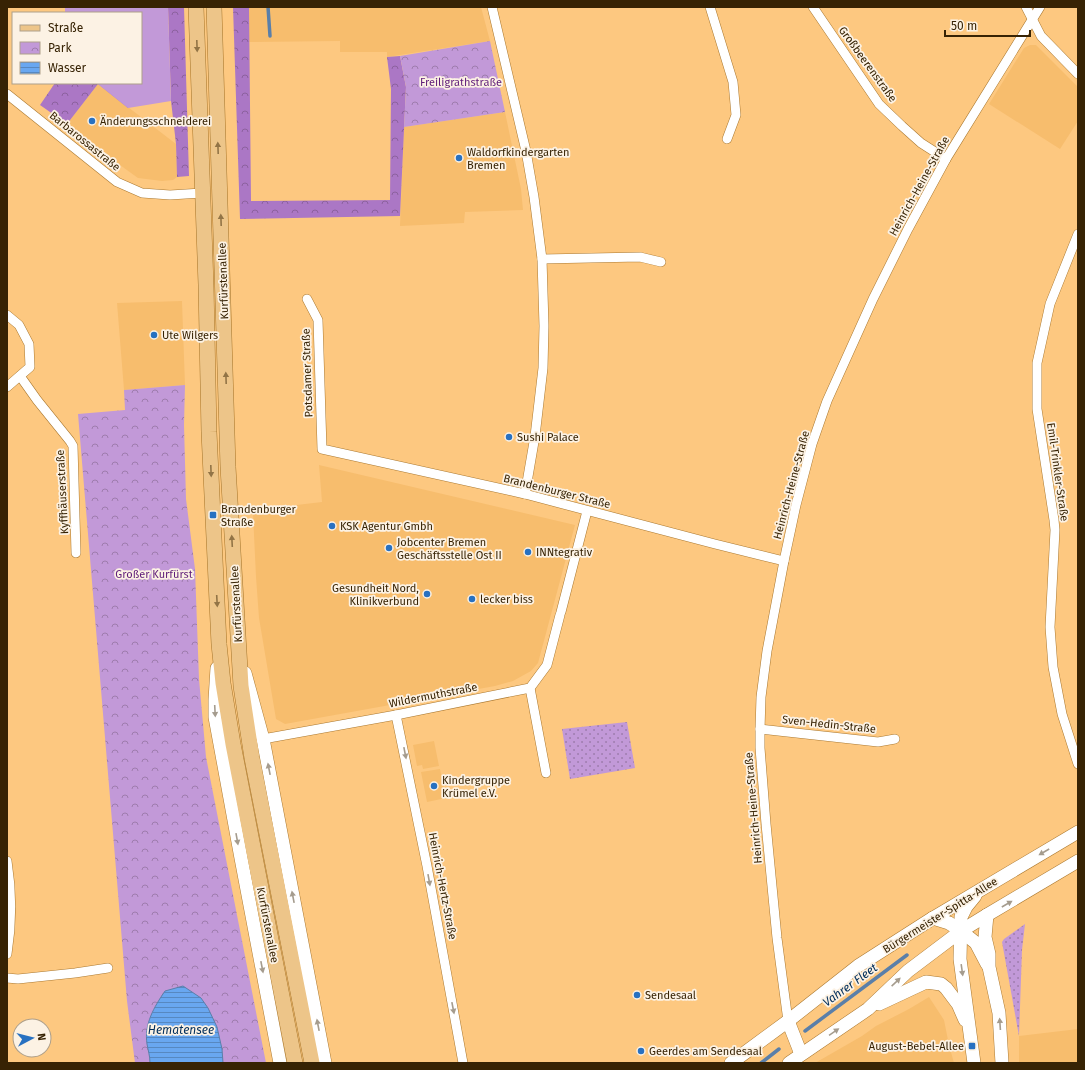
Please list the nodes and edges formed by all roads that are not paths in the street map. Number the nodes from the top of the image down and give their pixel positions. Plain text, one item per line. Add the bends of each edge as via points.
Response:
1 (196, 7) edge
2 (214, 7) edge
3 (492, 7) edge
4 (710, 7) edge
5 (813, 7) edge
6 (1026, 7) edge
7 (1040, 7) edge
8 (1032, 18) junction
9 (1078, 74) edge
10 (7, 94) edge
11 (727, 139) dead end
12 (946, 159) junction
13 (202, 193) junction
14 (1078, 234) edge
15 (542, 259) junction
16 (662, 262) dead end
17 (307, 299) dead end
18 (7, 315) edge
19 (20, 376) junction
20 (7, 387) edge
21 (322, 449) joint
22 (525, 494) junction
23 (587, 511) junction
24 (76, 553) dead end
25 (784, 561) junction
26 (219, 644) junction
27 (238, 650) junction
28 (530, 688) junction
29 (396, 715) junction
30 (760, 728) junction
31 (263, 739) junction
32 (895, 739) dead end
33 (1078, 764) edge
34 (546, 773) dead end
35 (1078, 832) edge
36 (7, 861) edge
37 (1078, 862) edge
38 (981, 889) junction
39 (987, 915) junction
40 (933, 918) junction
41 (962, 931) junction
42 (7, 954) edge
43 (990, 967) junction
44 (108, 968) dead end
45 (7, 978) edge
46 (868, 1009) junction
47 (788, 1021) junction
48 (970, 1030) junction
49 (801, 1054) junction
50 (316, 1062) edge
51 (280, 1063) edge
52 (295, 1063) edge
53 (463, 1063) edge
54 (730, 1063) edge
55 (789, 1063) edge
56 (974, 1063) edge
57 (1002, 1063) edge

1 -> 13 main road, Kurfürstenallee
27 -> 2 main road, Kurfürstenallee via 228,467
3 - 15 street via 526,151
4 - 11 street via 733,82 736,115
5 - 12 street, Großbeerenstraße via 879,104 921,143
6 - 8 street
7 - 8 street, Heinrich-Heine-Straße
8 - 9 street via 1041,36
8 - 12 street, Heinrich-Heine-Straße
10 - 13 street, Barbarossastraße via 117,182 142,193
12 - 25 street, Heinrich-Heine-Straße via 873,299 827,401 812,444
13 -> 26 main road, Kurfürstenallee via 209,432
14 - 33 street, Emil-Trinkler-Straße via 1050,304 1037,363 1037,409 1054,520 1050,628 1053,667 1062,714
15 - 16 street via 640,257
15 - 22 street via 543,368
17 - 21 street, Potsdamer Straße via 318,320
18 - 19 street via 19,325 29,344 30,368
19 - 20 street
19 - 24 street, Kyffhäuserstraße via 73,446
21 - 22 street, Brandenburger Straße
22 - 23 street, Brandenburger Straße
23 - 25 street, Brandenburger Straße
23 - 28 street via 547,665
25 - 30 street, Heinrich-Heine-Straße via 767,651
26 -> 51 main road, Kurfürstenallee via 215,717
26 - 52 main road, Kurfürstenallee via 233,744
27 - 31 main road, Kurfürstenallee
27 - 50 main road, Kurfürstenallee via 252,758
28 - 29 street, Wildermuthstraße
28 - 34 street
29 - 31 street, Wildermuthstraße
29 -> 53 street, Heinrich-Hertz-Straße
30 - 32 street, Sven-Hedin-Straße via 878,742
30 - 47 street, Heinrich-Heine-Straße via 776,930
50 -> 31 main road, Kurfürstenallee
35 -> 38 main road, Bürgermeister-Spitta-Allee
36 - 42 street via 11,908
39 -> 37 main road
38 - 40 main road, Bürgermeister-Spitta-Allee
38 - 41 main road via 966,906 961,917
39 - 41 main road
39 - 43 main road via 985,937
40 - 41 main road
40 - 47 main road, Bürgermeister-Spitta-Allee via 858,966
41 - 43 main road via 976,943
46 -> 41 main road via 908,972
41 -> 48 main road via 960,959
57 -> 43 main road via 999,1013
44 - 45 street via 18,979
46 - 48 main road via 926,982 941,984 958,1004
49 -> 46 main road
47 - 49 main road
47 - 54 main road, Bürgermeister-Spitta-Allee
48 - 56 main road
49 - 55 main road

